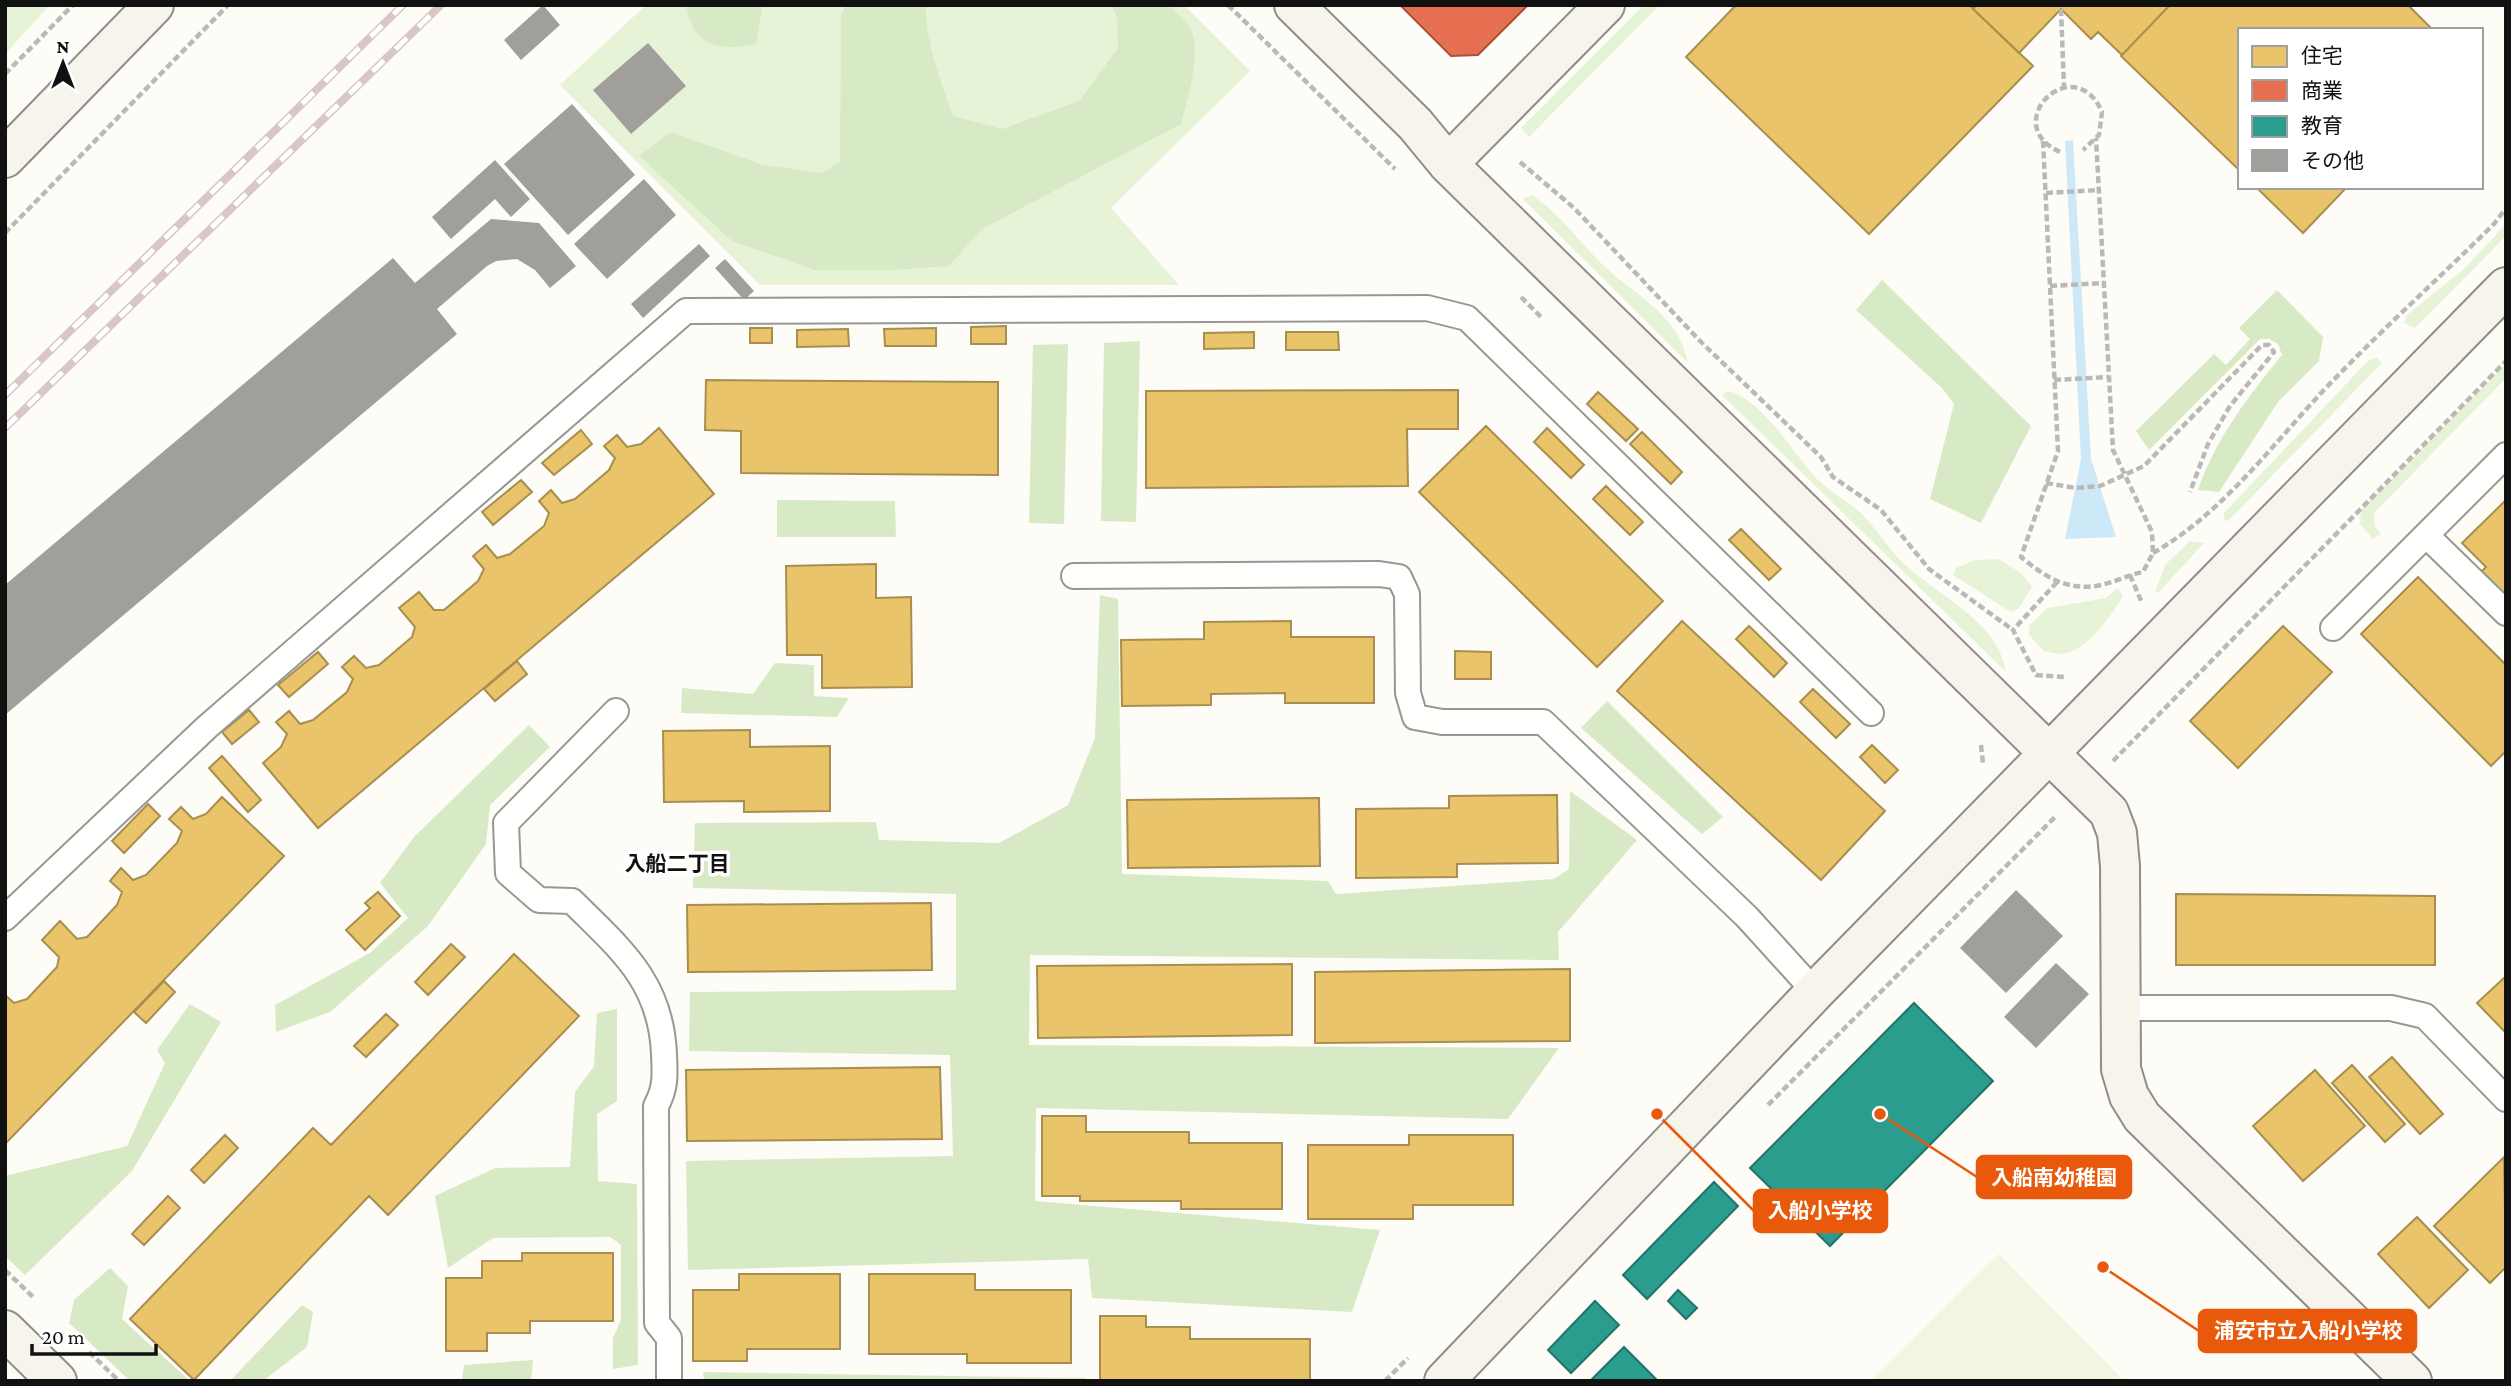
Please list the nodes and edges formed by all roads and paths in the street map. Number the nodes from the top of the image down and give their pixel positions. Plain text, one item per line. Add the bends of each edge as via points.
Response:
1 (73, 5) edge
2 (154, 5) edge
3 (228, 5) edge
4 (1228, 5) edge
5 (1294, 5) edge
6 (1605, 5) edge
7 (2061, 9) dead end
8 (5, 74) edge
9 (2064, 88) junction
10 (2096, 138) junction
11 (2043, 141) junction
12 (2083, 150) dead end
13 (2060, 152) dead end
14 (5, 158) edge
15 (1520, 162) dead end
16 (1448, 164) junction
17 (1398, 172) dead end
18 (2099, 190) junction
19 (2046, 193) junction
20 (2506, 208) edge
21 (5, 233) edge
22 (2104, 283) junction
23 (2050, 286) junction
24 (2506, 286) edge
25 (2506, 361) edge
26 (2109, 377) junction
27 (2054, 380) junction
28 (2506, 454) edge
29 (2126, 477) junction
30 (2046, 483) junction
31 (2190, 492) dead end
32 (2426, 535) junction
33 (2153, 553) junction
34 (2130, 575) junction
35 (1074, 576) dead end
36 (2058, 581) junction
37 (2506, 613) edge
38 (2133, 614) dead end
39 (2333, 628) dead end
40 (2013, 630) junction
41 (2075, 672) dead end
42 (616, 711) dead end
43 (1871, 713) dead end
44 (1977, 736) dead end
45 (2050, 752) junction
46 (1977, 775) dead end
47 (2085, 787) junction
48 (5, 918) edge
49 (1815, 992) junction
50 (2120, 1007) junction
51 (2506, 1099) edge
52 (1759, 1114) dead end
53 (5, 1331) edge
54 (58, 1381) edge
55 (669, 1381) edge
56 (1444, 1381) edge
57 (2412, 1381) edge

1 - 8 path
2 - 14 street
3 - 21 path
4 - 17 path
5 - 16 street via 1415,124
6 - 16 street
7 - 9 path
9 - 10 path via 2078,88 2097,102 2102,124
9 - 11 path via 2048,94 2037,111
10 - 12 path
10 - 18 path
11 - 13 path
11 - 19 path
15 - 40 path via 1574,208 1702,343 1821,457 1833,477 1881,510 1929,569
16 - 45 street
18 - 19 path
18 - 22 path
19 - 23 path
20 - 33 path via 2239,481 2181,537
22 - 23 path
22 - 26 path
23 - 27 path
24 - 45 street
25 - 47 path
26 - 27 path
26 - 29 path via 2113,450
27 - 30 path via 2058,451
28 - 32 lane
29 - 30 path via 2076,488
29 - 31 path via 2144,466 2262,345 2269,345 2274,352 2230,406 2208,443
29 - 33 path via 2152,532
30 - 36 path via 2021,557 2048,579
32 - 37 lane
32 - 39 lane
33 - 34 path via 2143,572
34 - 36 path via 2078,588
34 - 38 path via 2143,605
35 - 49 lane via 1399,577 1407,594 1408,693 1415,717 1443,722 1543,722 1748,916
36 - 40 path
40 - 41 path via 2036,675 2069,677
42 - 55 lane via 506,823 508,873 539,900 572,901 626,955 653,996 663,1024 666,1089 656,1106 657,1323 668,1338
43 - 48 lane via 1467,318 1427,308 686,311 207,727
44 - 46 path via 1983,766
45 - 47 street
45 - 49 street
47 - 50 street via 2109,812 2117,833
47 - 52 path
49 - 56 street
50 - 51 lane via 2391,1007 2425,1016
50 - 57 street via 2121,1069 2129,1096 2142,1116
53 - 54 street

